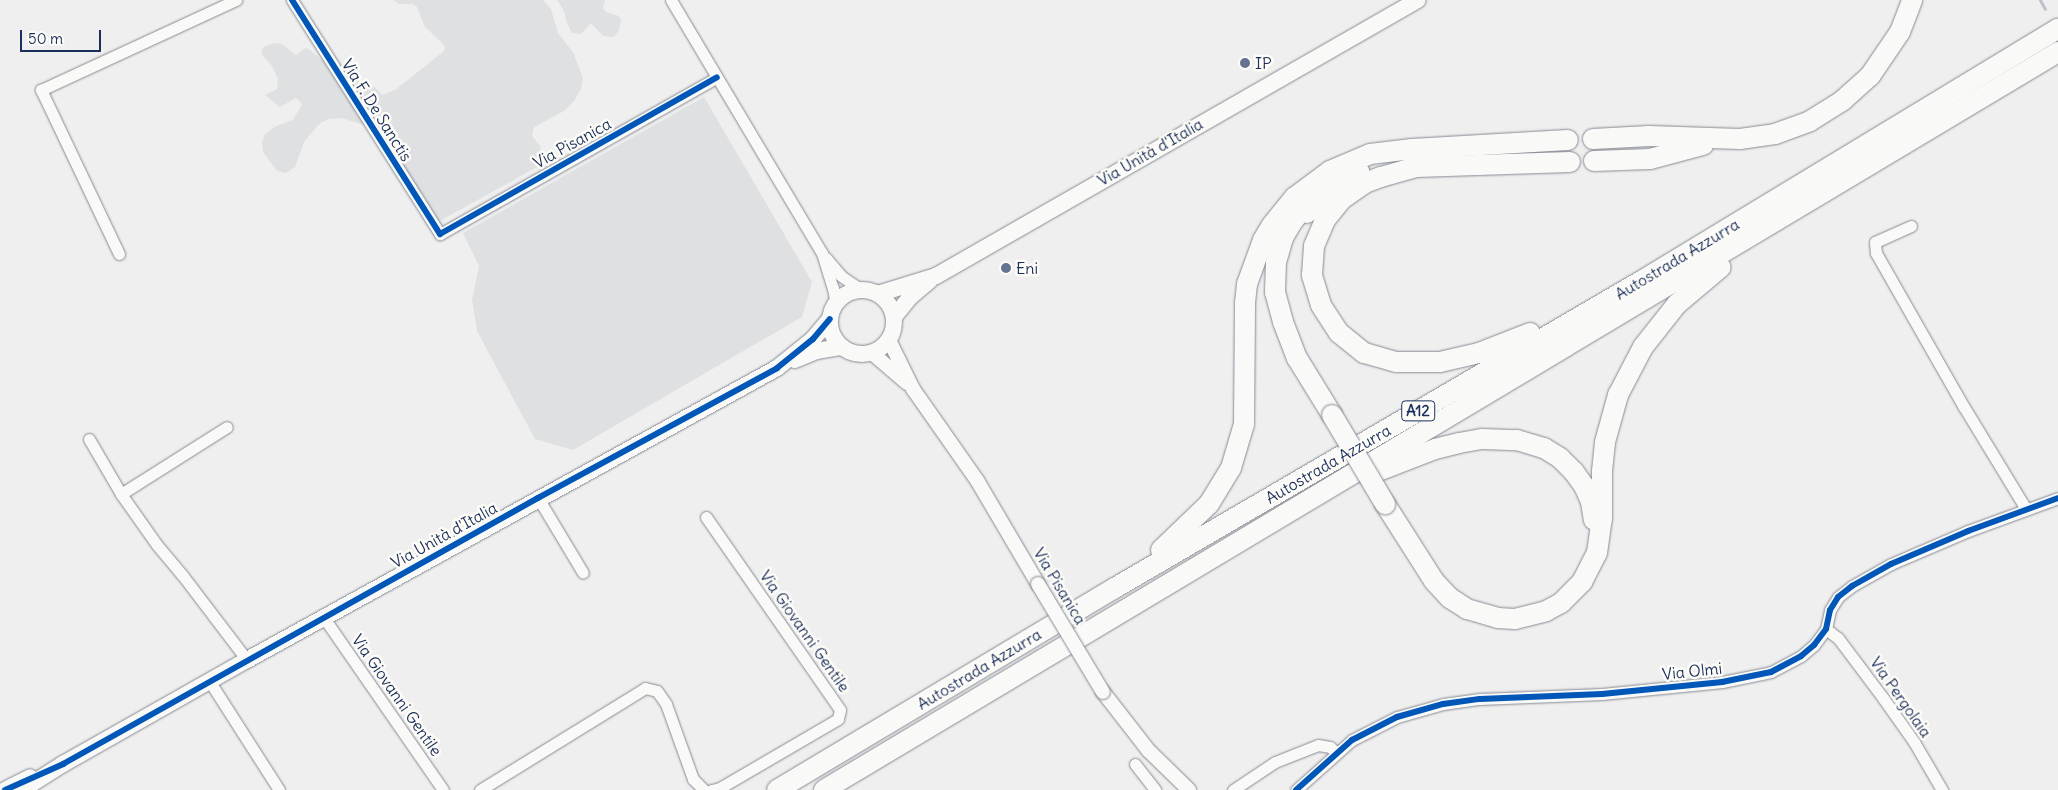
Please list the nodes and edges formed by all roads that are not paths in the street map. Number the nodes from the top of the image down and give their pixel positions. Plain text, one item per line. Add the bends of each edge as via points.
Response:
1 (236, 0) edge
2 (292, 0) edge
3 (671, 0) edge
4 (1418, 0) edge
5 (1912, 0) edge
6 (2058, 29) edge
7 (2058, 52) edge
8 (717, 77) junction
9 (1593, 139) dead end
10 (1568, 140) dead end
11 (1723, 140) junction
12 (1414, 158) junction
13 (1594, 161) dead end
14 (1570, 162) dead end
15 (1813, 201) junction
16 (1910, 226) dead end
17 (440, 234) joint
18 (822, 253) junction
19 (119, 254) dead end
20 (936, 276) junction
21 (1643, 280) junction
22 (870, 292) junction
23 (833, 312) junction
24 (894, 317) junction
25 (889, 340) junction
26 (842, 347) junction
27 (872, 353) junction
28 (777, 368) junction
29 (913, 389) junction
30 (227, 427) dead end
31 (89, 440) dead end
32 (121, 494) junction
33 (538, 498) junction
34 (1310, 498) junction
35 (2058, 498) edge
36 (1388, 503) junction
37 (2026, 509) junction
38 (706, 517) dead end
39 (583, 573) dead end
40 (1113, 589) junction
41 (324, 618) junction
42 (1826, 629) junction
43 (247, 660) junction
44 (210, 682) junction
45 (1337, 753) junction
46 (62, 764) junction
47 (1134, 764) dead end
48 (5, 790) edge
49 (22, 790) edge
50 (278, 790) edge
51 (443, 790) edge
52 (480, 790) edge
53 (704, 790) edge
54 (711, 790) edge
55 (777, 790) edge
56 (824, 790) edge
57 (1155, 790) edge
58 (1189, 790) edge
59 (1233, 790) edge
60 (1296, 790) edge
61 (1942, 790) edge

1 - 19 street via 41,90
2 - 17 street, Via F. De Sanctis
3 - 8 street
4 - 20 main road, Via Unità d'Italia
5 - 11 highway via 1900,32 1881,63 1857,89 1826,112 1810,122 1774,134
6 - 21 highway, Autostrada Azzurra / A12
7 - 15 highway, Autostrada Azzurra / A12
8 - 17 street, Via Pisanica
8 - 18 street
9 - 11 highway via 1649,136
10 - 12 highway
11 - 13 highway via 1650,159
12 - 14 highway
12 - 21 highway via 1342,199 1325,220 1314,246 1312,275 1321,305 1339,333 1364,353 1396,362 1458,359 1514,341
12 - 36 highway, bridge via 1366,162 1334,178 1318,191 1290,224 1276,262 1275,286 1283,322 1297,358
12 - 40 highway via 1370,154 1330,171 1295,197 1272,225 1247,284 1244,424 1231,468 1216,494 1195,519 1165,548
15 - 34 highway, Autostrada Azzurra / A12
15 - 36 highway via 1711,274 1677,304 1643,347 1618,395 1605,442 1602,519 1597,552 1582,582 1561,603 1546,611 1515,619 1467,609 1450,598 1434,581
16 - 37 street via 1875,242 1876,253
18 - 22 street via 841,276
18 - 23 street via 833,288
20 - 22 main road, Via Unità d'Italia
20 - 24 main road via 910,297
21 - 40 highway, Autostrada Azzurra / A12
22 - 23 main road via 852,292
22 - 24 main road via 890,306
23 - 26 main road via 834,338
23 - 28 main road, Via Unità d'Italia via 813,339
24 - 25 main road
25 - 27 main road
25 - 29 street, Via Pisanica
26 - 27 main road via 856,354
26 - 28 main road via 816,352
27 - 29 street, Via Pisanica
28 - 33 main road, Via Unità d'Italia
29 - 58 street, Via Pisanica, bridge via 978,482 1103,692 1149,751
30 - 32 street
31 - 32 street
32 - 43 street
33 - 39 street
33 - 41 main road, Via Unità d'Italia
34 - 36 highway via 1443,447 1482,439 1517,440 1544,448 1574,472 1591,502 1594,538 1582,572 1568,588 1540,608 1506,614 1464,601 1438,578
34 - 56 highway, Autostrada Azzurra / A12
35 - 37 street, Via Olmi
37 - 42 street, Via Olmi via 1891,564 1852,586 1838,597 1830,610
38 - 54 street, Via Giovanni Gentile via 840,710 838,720 720,788
40 - 55 highway, Autostrada Azzurra / A12
41 - 43 main road, Via Unità d'Italia
41 - 51 street, Via Giovanni Gentile
42 - 45 street, Via Olmi via 1801,656 1759,675 1722,682 1602,694 1480,699 1443,704 1397,717 1352,740
42 - 61 street, Via Pergolaia via 1838,638 1889,706
43 - 44 main road, Via Unità d'Italia
44 - 46 main road, Via Unità d'Italia
44 - 50 street
45 - 59 street via 1330,747 1318,745 1275,762
45 - 60 street, Via Olmi
46 - 48 main road, Via Unità d'Italia
46 - 49 main road, Via Unità d'Italia
47 - 57 street
52 - 53 street via 645,688 657,691 666,704 693,778

